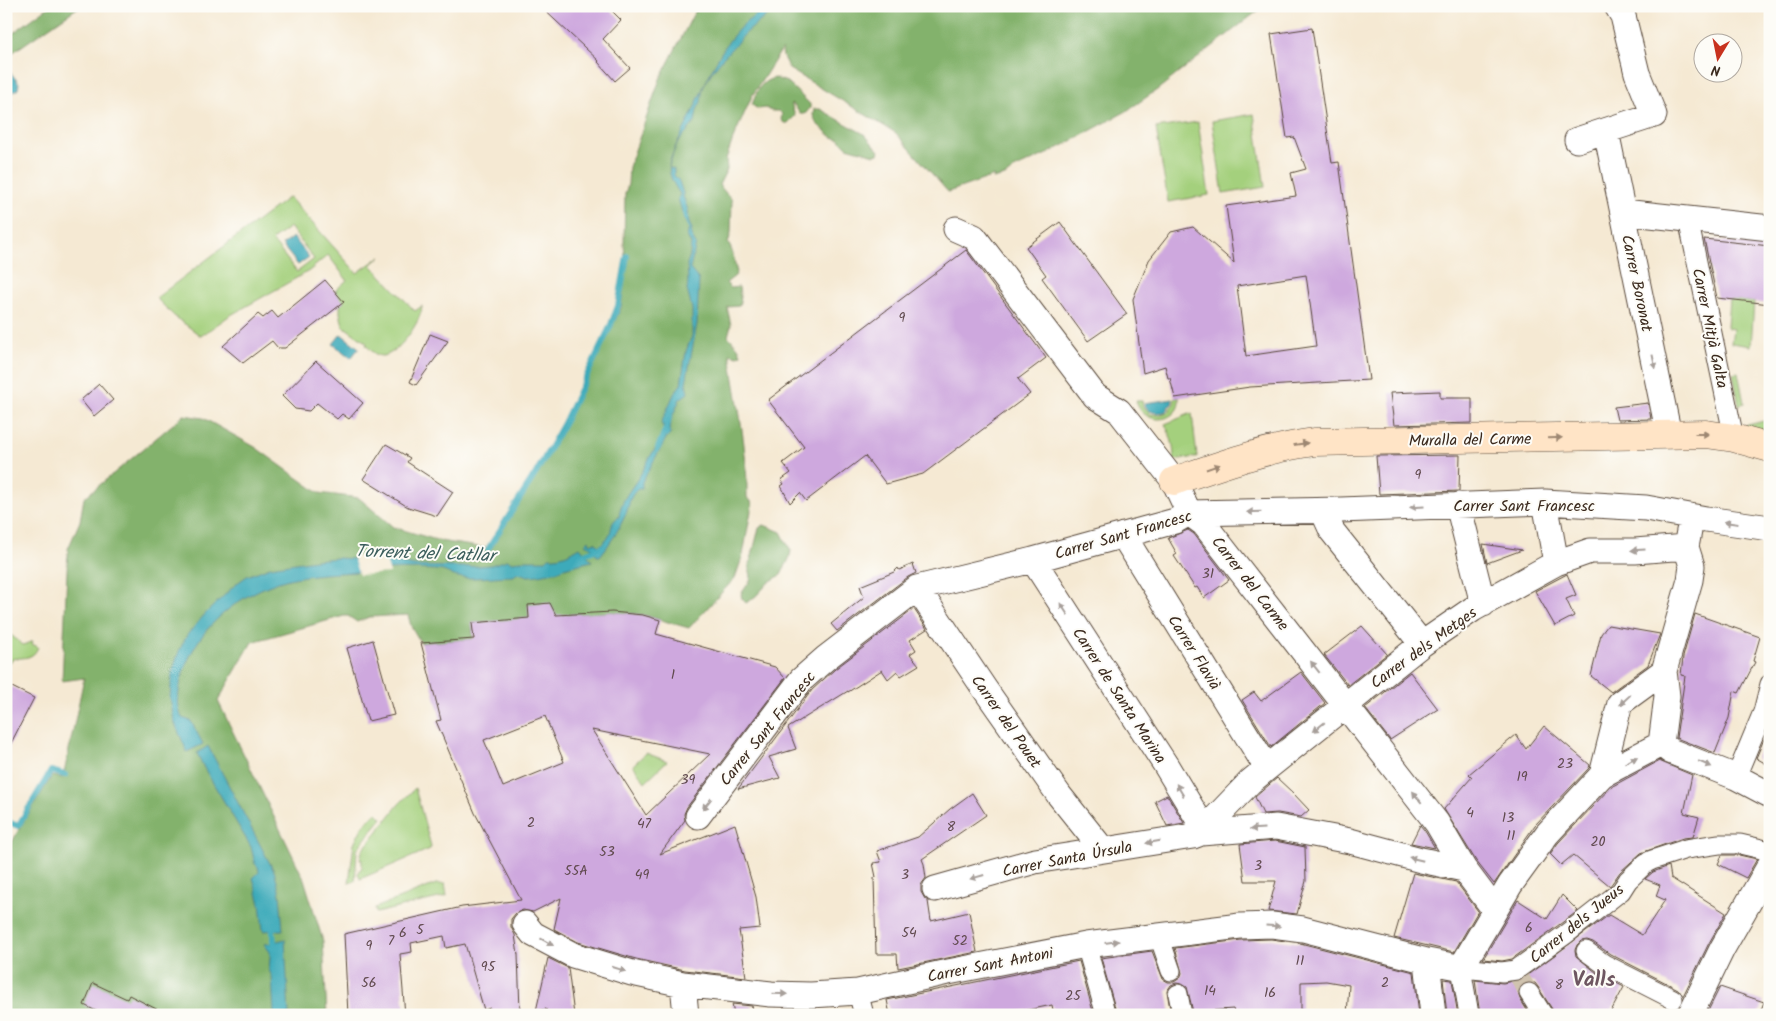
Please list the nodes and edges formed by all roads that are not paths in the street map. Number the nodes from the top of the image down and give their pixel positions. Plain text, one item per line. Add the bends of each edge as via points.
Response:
1 (1618, 6) edge
2 (1606, 131) junction
3 (1577, 140) dead end
4 (1623, 212) junction
5 (1688, 219) junction
6 (1770, 228) edge
7 (956, 229) dead end
8 (1669, 430) junction
9 (1734, 438) junction
10 (1770, 448) edge
11 (1174, 481) junction
12 (1545, 502) junction
13 (1458, 505) junction
14 (1323, 511) junction
15 (1189, 513) junction
16 (1692, 517) junction
17 (1768, 533) edge
18 (1123, 535) junction
19 (1686, 547) junction
20 (1033, 560) junction
21 (1556, 563) junction
22 (917, 588) junction
23 (1483, 604) junction
24 (1422, 644) junction
25 (1664, 671) junction
26 (1770, 684) edge
27 (1345, 705) junction
28 (1661, 744) junction
29 (1267, 768) junction
30 (1602, 775) junction
31 (1736, 777) junction
32 (1770, 795) edge
33 (698, 816) dead end
34 (1201, 833) junction
35 (1103, 850) junction
36 (1770, 851) edge
37 (1770, 865) edge
38 (1464, 869) junction
39 (935, 889) dead end
40 (1494, 909) junction
41 (525, 924) dead end
42 (1159, 936) junction
43 (1578, 944) junction
44 (1086, 945) junction
45 (1428, 961) junction
46 (1463, 968) junction
47 (1171, 971) dead end
48 (683, 984) junction
49 (1529, 993) tunnel mouth
50 (1178, 994) dead end
51 (861, 1003) edge
52 (1686, 1008) edge
53 (1182, 1014) dead end
54 (1469, 1014) edge
55 (686, 1015) edge
56 (1106, 1015) edge
57 (1433, 1015) edge
58 (1543, 1015) edge

1 - 2 street via 1637,73 1654,116
2 - 3 street
2 - 4 street, Carrer Boronat
4 - 5 street
4 -> 8 street, Carrer Boronat
5 - 6 street
5 - 9 street, Carrer Mitjà Galta
7 - 11 street, Carrer del Carme via 974,237 1095,396 1119,411
8 -> 9 main road, Muralla del Carme
11 -> 8 main road, Muralla del Carme via 1281,447 1314,442
9 - 10 main road, Muralla del Carme
11 - 15 street, Carrer del Carme
12 - 13 street, Carrer Sant Francesc
12 - 16 street, Carrer Sant Francesc via 1646,508
12 - 21 street
13 -> 14 street, Carrer Sant Francesc
13 - 23 street
14 -> 15 street, Carrer Sant Francesc
14 - 24 street via 1332,531
15 - 18 street, Carrer Sant Francesc via 1175,521
27 -> 15 street, Carrer del Carme via 1204,524
17 -> 16 street, Carrer Sant Francesc
16 - 19 street
18 - 20 street, Carrer Sant Francesc
18 - 29 street, Carrer Flavià
19 -> 21 street, Carrer dels Metges via 1590,551
19 - 25 street via 1692,566 1690,580
20 - 22 street, Carrer Sant Francesc
34 -> 20 street, Carrer de Santa Marina via 1200,822 1165,764
21 - 23 street, Carrer dels Metges
22 -> 33 street, Carrer Sant Francesc via 801,680
22 - 35 street, Carrer del Pouet via 1059,795
23 - 24 street, Carrer dels Metges
24 - 27 street, Carrer dels Metges
25 - 28 street via 1667,696
25 -> 30 street via 1620,703
26 - 31 street via 1763,712
27 -> 29 street, Carrer dels Metges
38 -> 27 street, Carrer del Carme via 1438,823
30 -> 28 street
28 -> 31 street
29 - 34 street, Carrer dels Metges
30 - 40 street via 1547,834
31 - 32 street
34 -> 35 street, Carrer Santa Úrsula
38 -> 34 street, Carrer Santa Úrsula via 1276,827
35 -> 39 street, Carrer Santa Úrsula via 1035,861
36 - 43 street, Carrer dels Jueus via 1740,844 1719,844 1686,849 1652,860 1628,880
37 - 52 street
38 - 40 street, Carrer del Carme
40 - 46 street
41 -> 48 street, Carrer Sant Antoni via 533,934 573,955
44 -> 42 street, Carrer Sant Antoni
42 -> 45 street, Carrer Sant Antoni via 1272,925 1310,930
42 - 47 street
43 - 46 street, Carrer dels Jueus via 1517,972
43 - 52 street via 1604,964
44 - 51 street, Carrer Sant Antoni via 943,973
44 - 56 street
45 - 46 street, Carrer Sant Antoni
45 - 57 street
46 - 54 street
48 -> 51 street, Carrer Sant Antoni via 771,994 811,994
48 - 55 street
49 - 58 street
50 - 53 street

